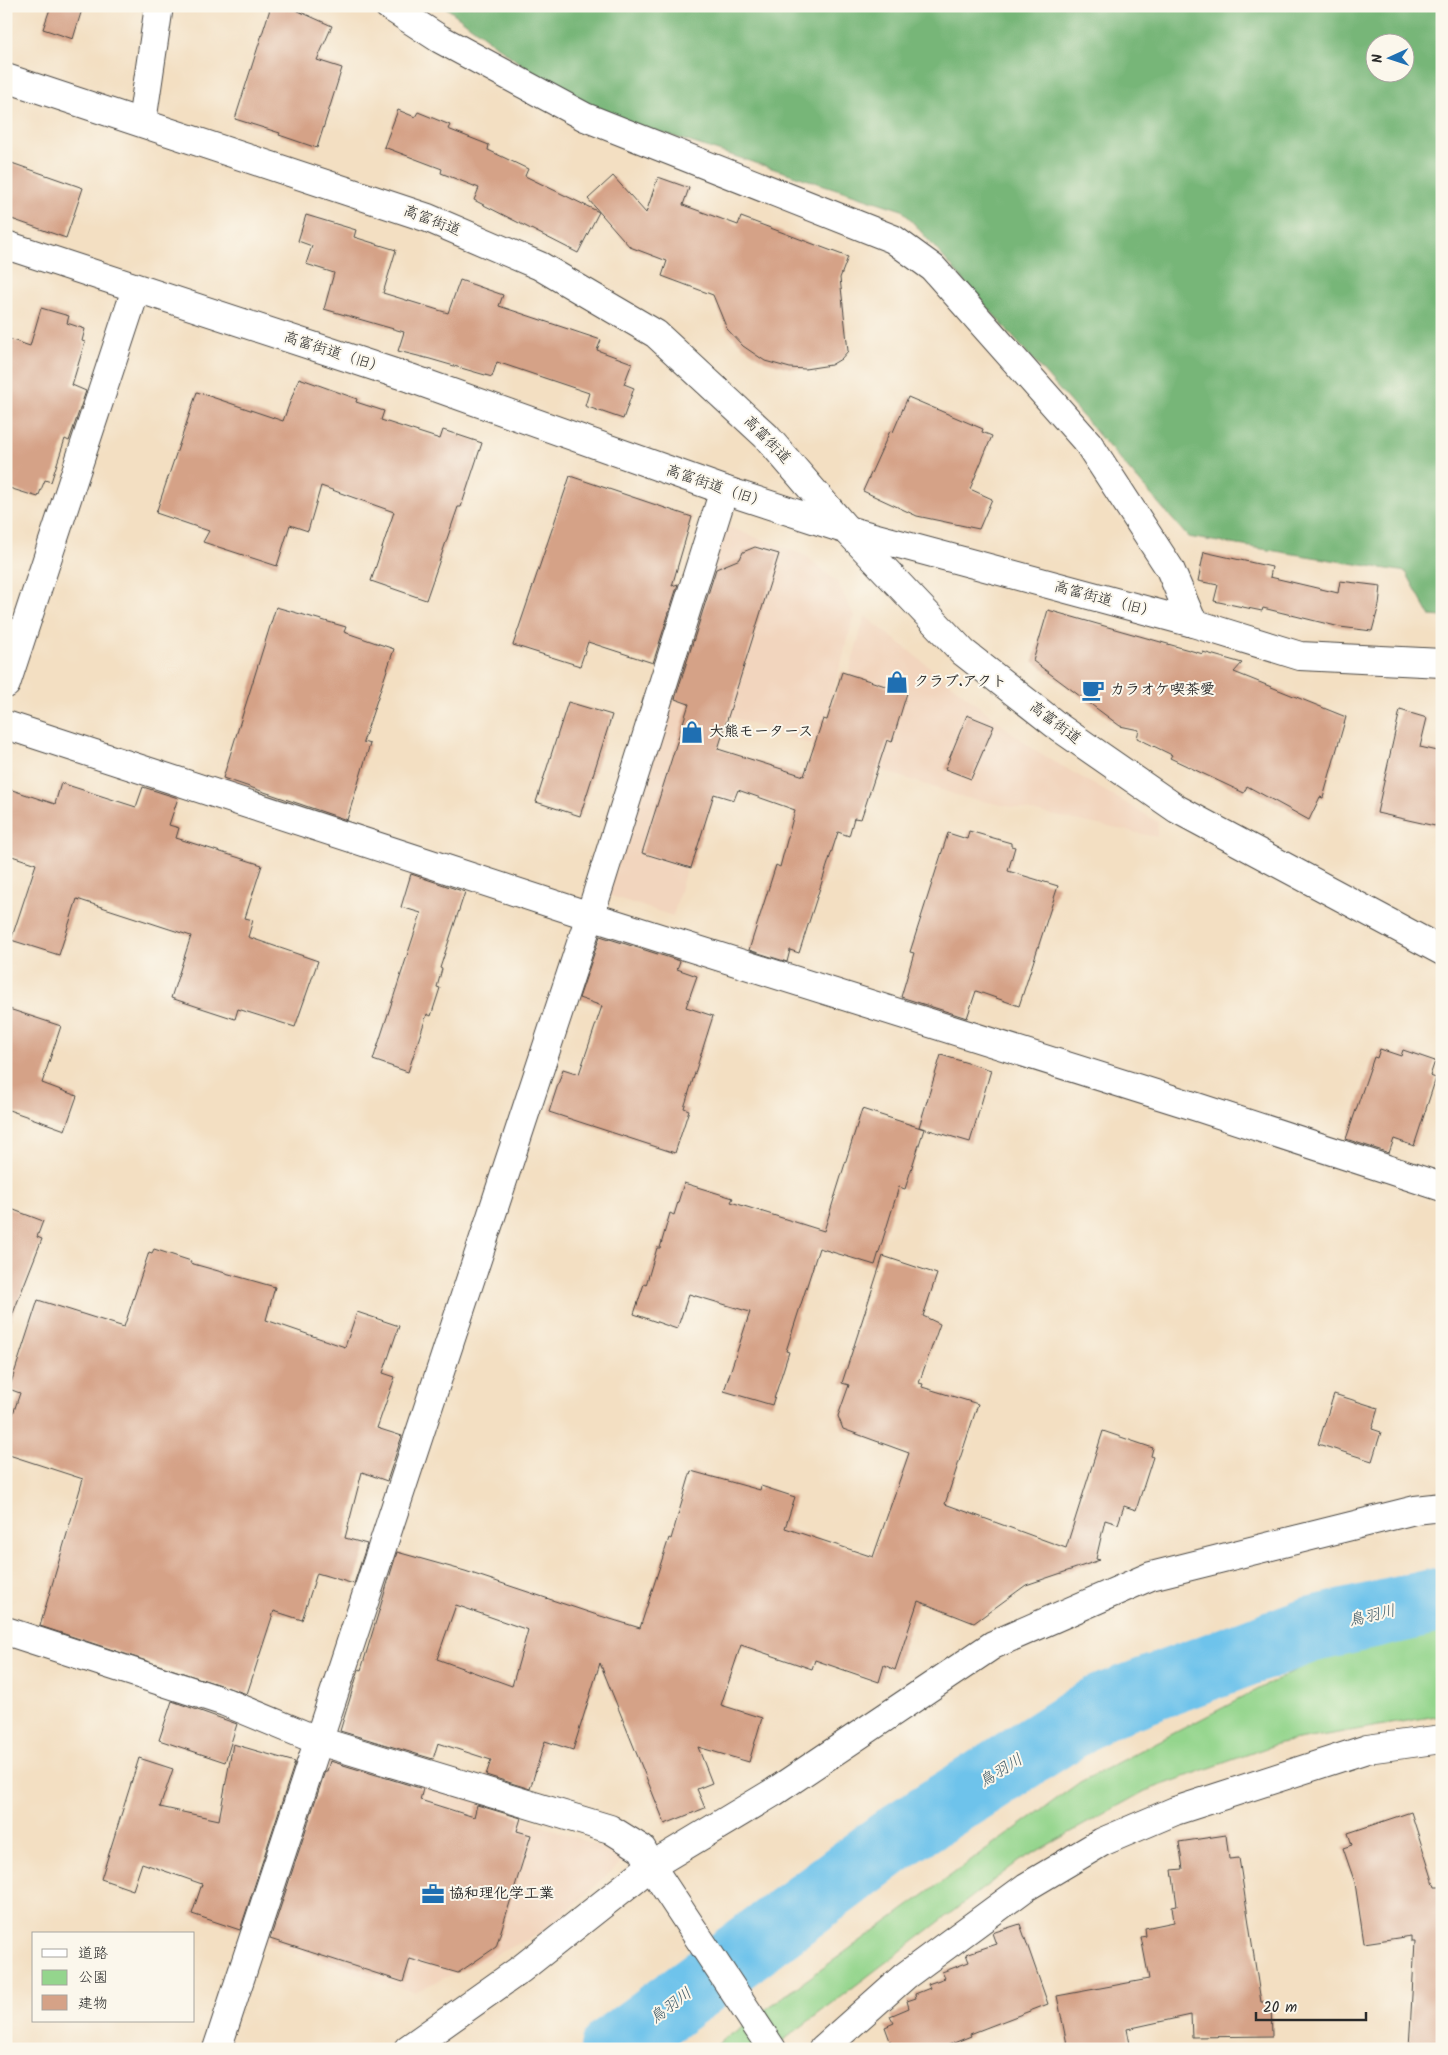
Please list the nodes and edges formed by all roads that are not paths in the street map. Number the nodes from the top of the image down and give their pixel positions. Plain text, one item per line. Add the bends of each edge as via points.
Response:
1 (159, 6) edge
2 (389, 6) edge
3 (6, 78) edge
4 (142, 122) junction
5 (6, 245) edge
6 (136, 289) junction
7 (724, 490) junction
8 (847, 530) junction
9 (1193, 624) junction
10 (1442, 664) edge
11 (6, 684) edge
12 (6, 725) edge
13 (590, 916) junction
14 (1442, 951) edge
15 (1442, 1187) edge
16 (1442, 1507) edge
17 (6, 1630) edge
18 (1442, 1739) edge
19 (319, 1741) junction
20 (655, 1873) junction
21 (217, 2049) edge
22 (408, 2049) edge
23 (772, 2049) edge
24 (823, 2049) edge

1 - 4 street
2 - 9 street via 440,39 585,117 893,239 933,268 1088,443 1170,569
3 - 4 street, 高富街道
4 - 8 street, 高富街道 via 428,218 540,266 656,334 766,436
5 - 6 street, 高富街道（旧）
6 - 7 street, 高富街道（旧） via 410,378
6 - 11 street
7 - 8 street, 高富街道（旧）
7 - 13 street
8 - 9 street, 高富街道（旧）
8 - 14 street, 高富街道 via 963,652 1122,772 1177,809
9 - 10 street, 高富街道（旧） via 1300,656
12 - 13 street
13 - 15 street via 1197,1106
13 - 19 street
16 - 20 street via 1415,1510 1151,1576 993,1645
17 - 19 street via 225,1702
18 - 24 street via 1367,1749 1175,1811 1102,1842 1026,1887 905,1976
19 - 20 street via 610,1829 642,1848
19 - 21 street
20 - 22 street
20 - 23 street

